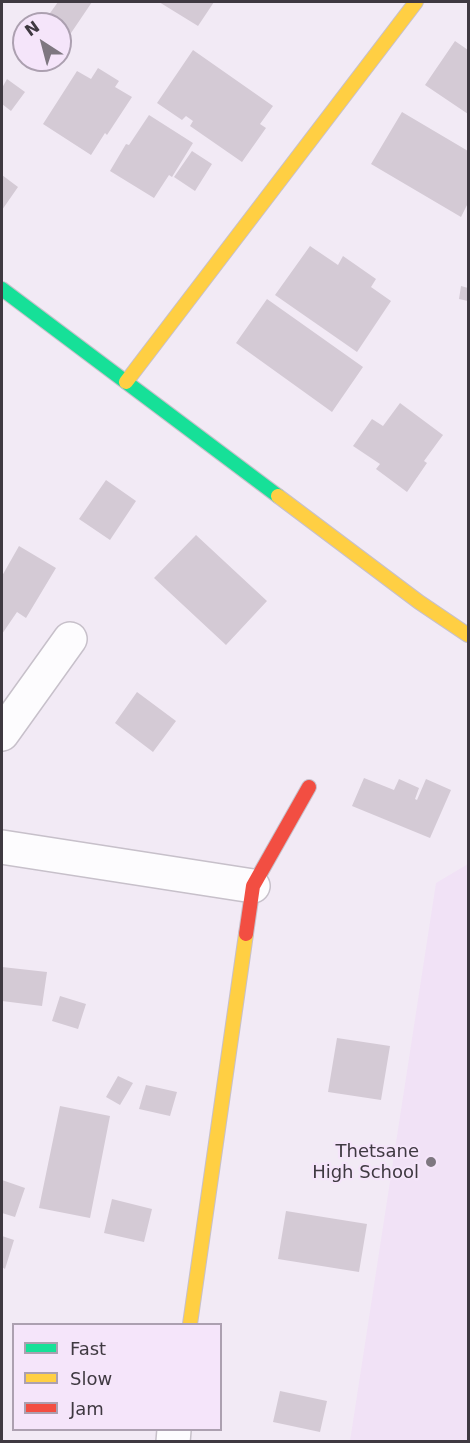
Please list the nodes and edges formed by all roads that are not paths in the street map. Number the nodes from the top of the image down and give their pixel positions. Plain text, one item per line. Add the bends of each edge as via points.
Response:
1 (416, 2) edge
2 (2, 289) edge
3 (126, 382) junction
4 (468, 635) edge
5 (70, 639) dead end
6 (2, 734) edge
7 (309, 787) dead end
8 (2, 846) edge
9 (253, 886) junction
10 (190, 1323) edge

1 - 3 street
2 - 3 street
3 - 4 street
5 - 6 street
7 - 9 street
8 - 9 street
9 - 10 street

